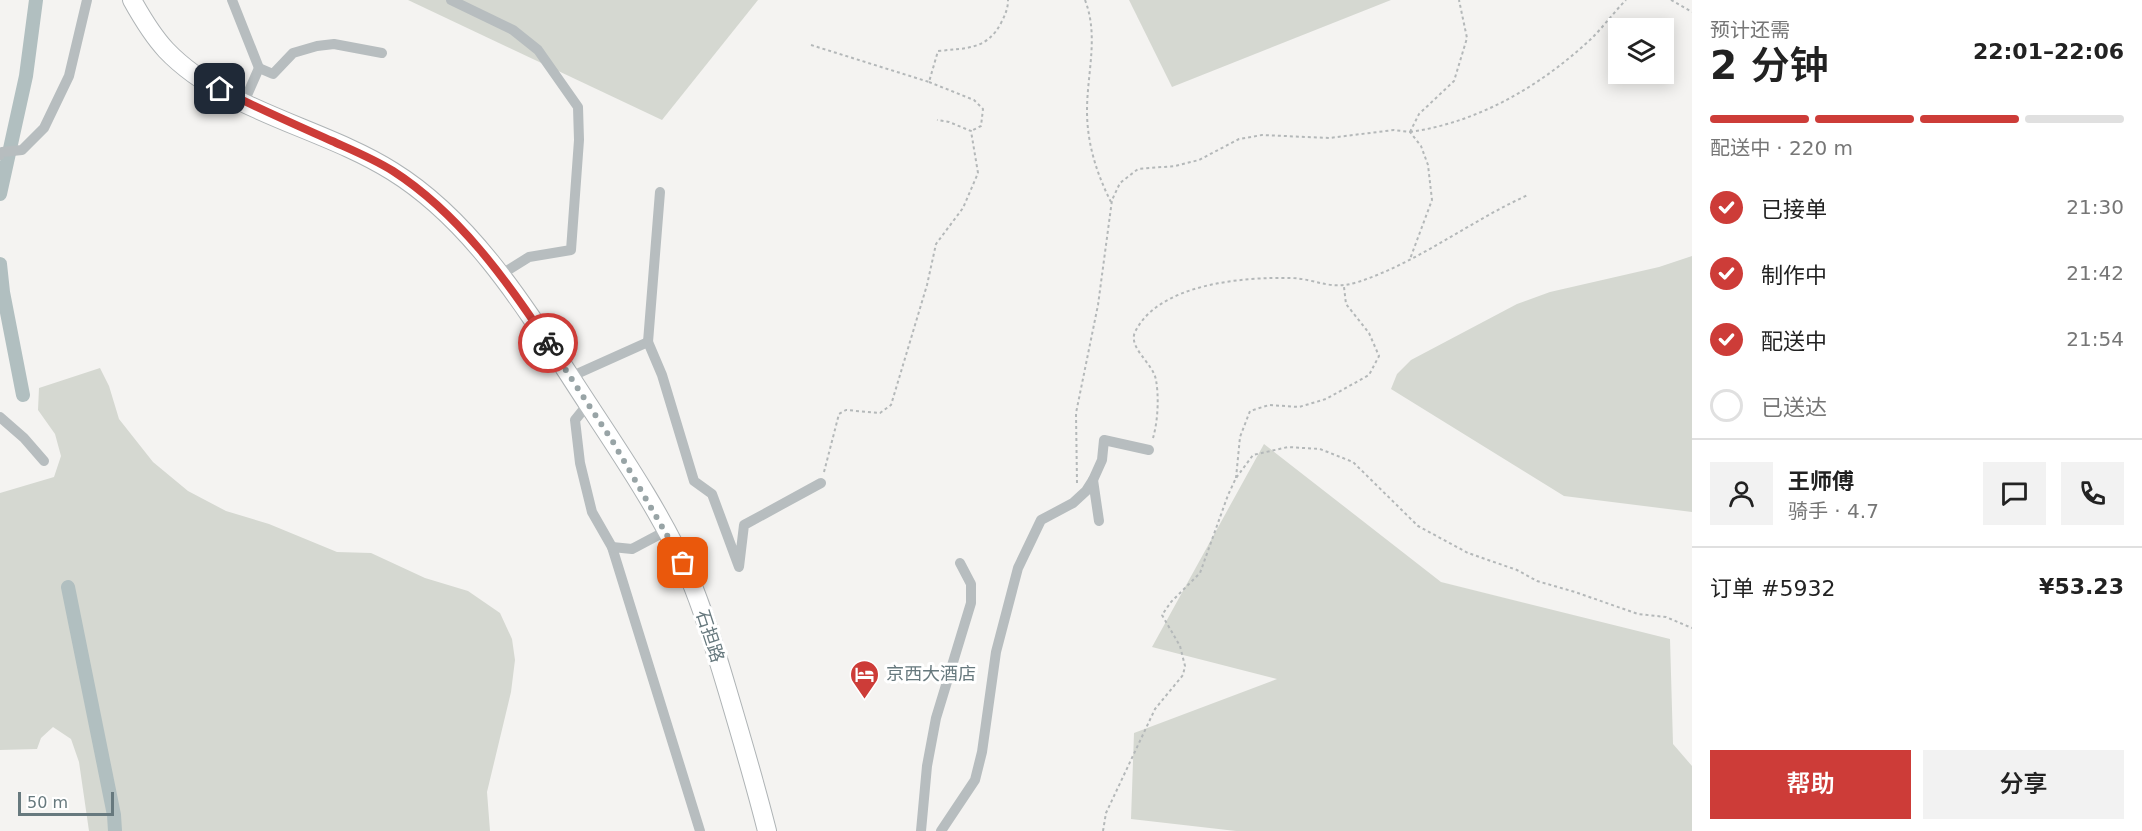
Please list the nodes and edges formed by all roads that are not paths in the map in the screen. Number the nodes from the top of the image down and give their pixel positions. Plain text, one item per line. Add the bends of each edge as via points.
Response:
1 (87, 0) edge
2 (132, 0) edge
3 (232, 0) edge
4 (452, 0) edge
5 (381, 53) dead end
6 (259, 68) junction
7 (244, 102) junction
8 (1, 153) edge
9 (660, 192) dead end
10 (500, 275) junction
11 (648, 342) junction
12 (570, 376) junction
13 (588, 404) junction
14 (0, 417) edge
15 (1149, 450) road end
16 (44, 461) dead end
17 (1093, 480) junction
18 (821, 483) road end
19 (1099, 521) dead end
20 (666, 531) junction
21 (612, 547) junction
22 (960, 563) dead end
23 (700, 831) edge
24 (767, 831) edge
25 (921, 831) edge
26 (941, 831) edge

1 - 8 street via 69,76 44,128 22,150
2 - 7 main road, 石担路 via 166,50 187,69
3 - 6 street
4 - 10 street via 513,30 538,51 578,107 571,250 529,257
5 - 6 street via 334,44 294,53 273,74
6 - 7 street
7 - 10 main road, 石担路 via 393,171 460,228
9 - 11 street
10 - 12 main road, 石担路
11 - 12 street
11 - 18 street via 694,481 712,494 739,567 744,525
12 - 13 main road, 石担路
13 - 20 main road, 石担路
13 - 21 street via 576,420 580,463 592,512
14 - 16 street
15 - 17 street via 1104,440 1102,460
17 - 19 street
17 - 26 street via 1078,498 1041,520 1018,568 996,652 975,780
20 - 21 street via 632,549
20 - 24 main road, 石担路 via 708,628
21 - 23 street
22 - 25 street via 971,584 971,603 936,718

